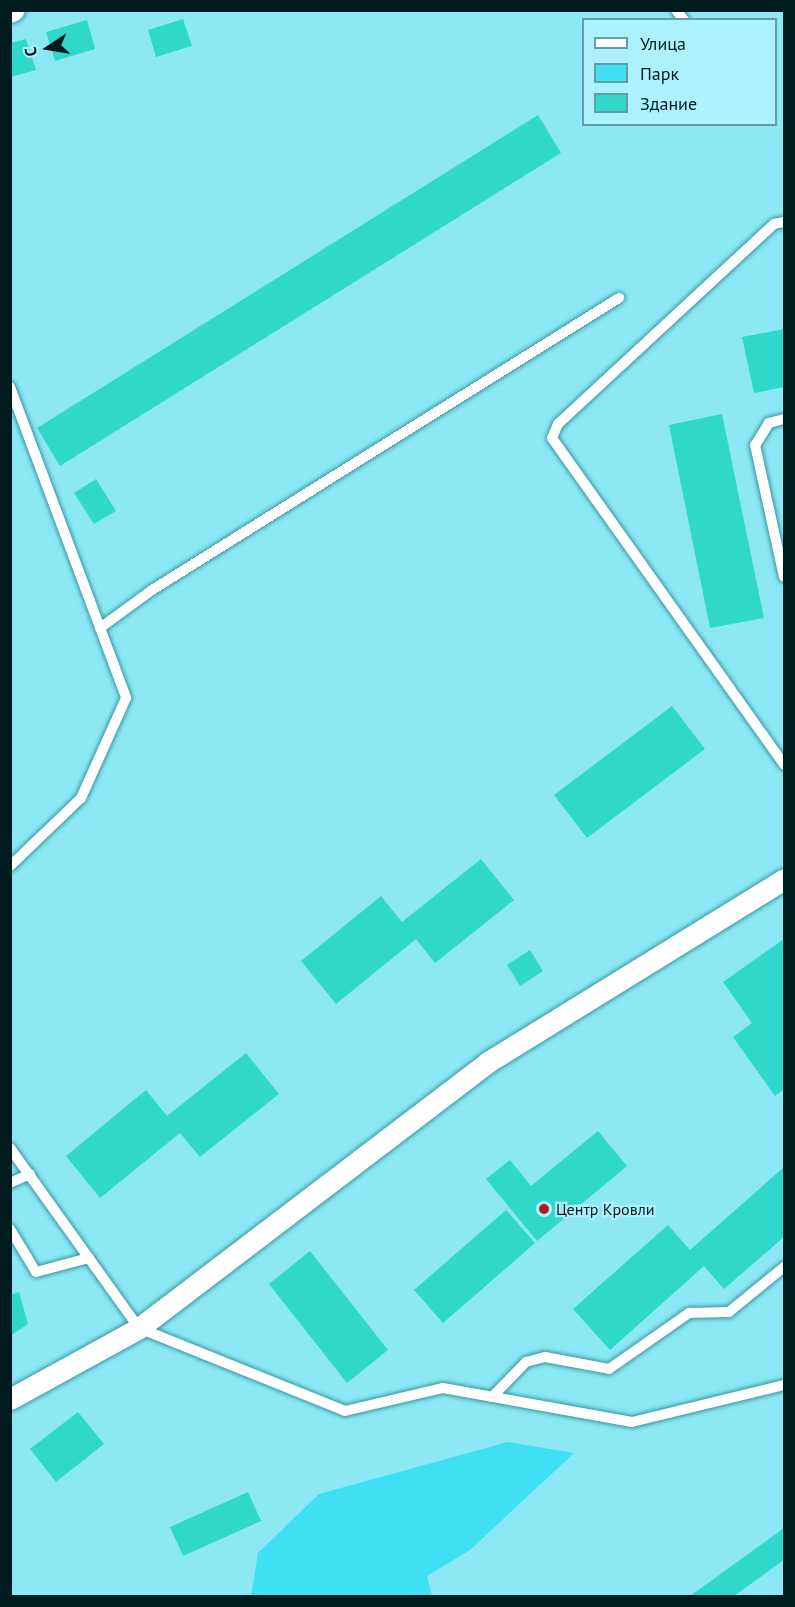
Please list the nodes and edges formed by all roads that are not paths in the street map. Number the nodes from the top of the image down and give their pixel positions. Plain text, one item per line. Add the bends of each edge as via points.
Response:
1 (784, 222) edge
2 (619, 298) dead end
3 (10, 387) edge
4 (784, 419) edge
5 (784, 577) edge
6 (100, 628) junction
7 (784, 765) edge
8 (10, 866) edge
9 (784, 879) edge
10 (10, 1148) edge
11 (30, 1174) junction
12 (10, 1184) edge
13 (10, 1229) edge
14 (89, 1258) junction
15 (784, 1267) edge
16 (139, 1328) junction
17 (784, 1384) edge
18 (492, 1397) junction
19 (10, 1399) edge

1 - 7 lane via 774,224 558,424 552,438
2 - 6 lane via 162,583
3 - 6 lane
4 - 5 lane via 769,423 755,445
6 - 8 lane via 126,698 81,798
9 - 16 street via 488,1062
10 - 11 lane
11 - 12 lane
11 - 14 lane
13 - 14 lane via 36,1272
14 - 16 lane
15 - 18 lane via 729,1312 689,1313 609,1369 545,1357 526,1362
16 - 18 lane via 345,1411 443,1388
16 - 19 street
17 - 18 lane via 632,1422

